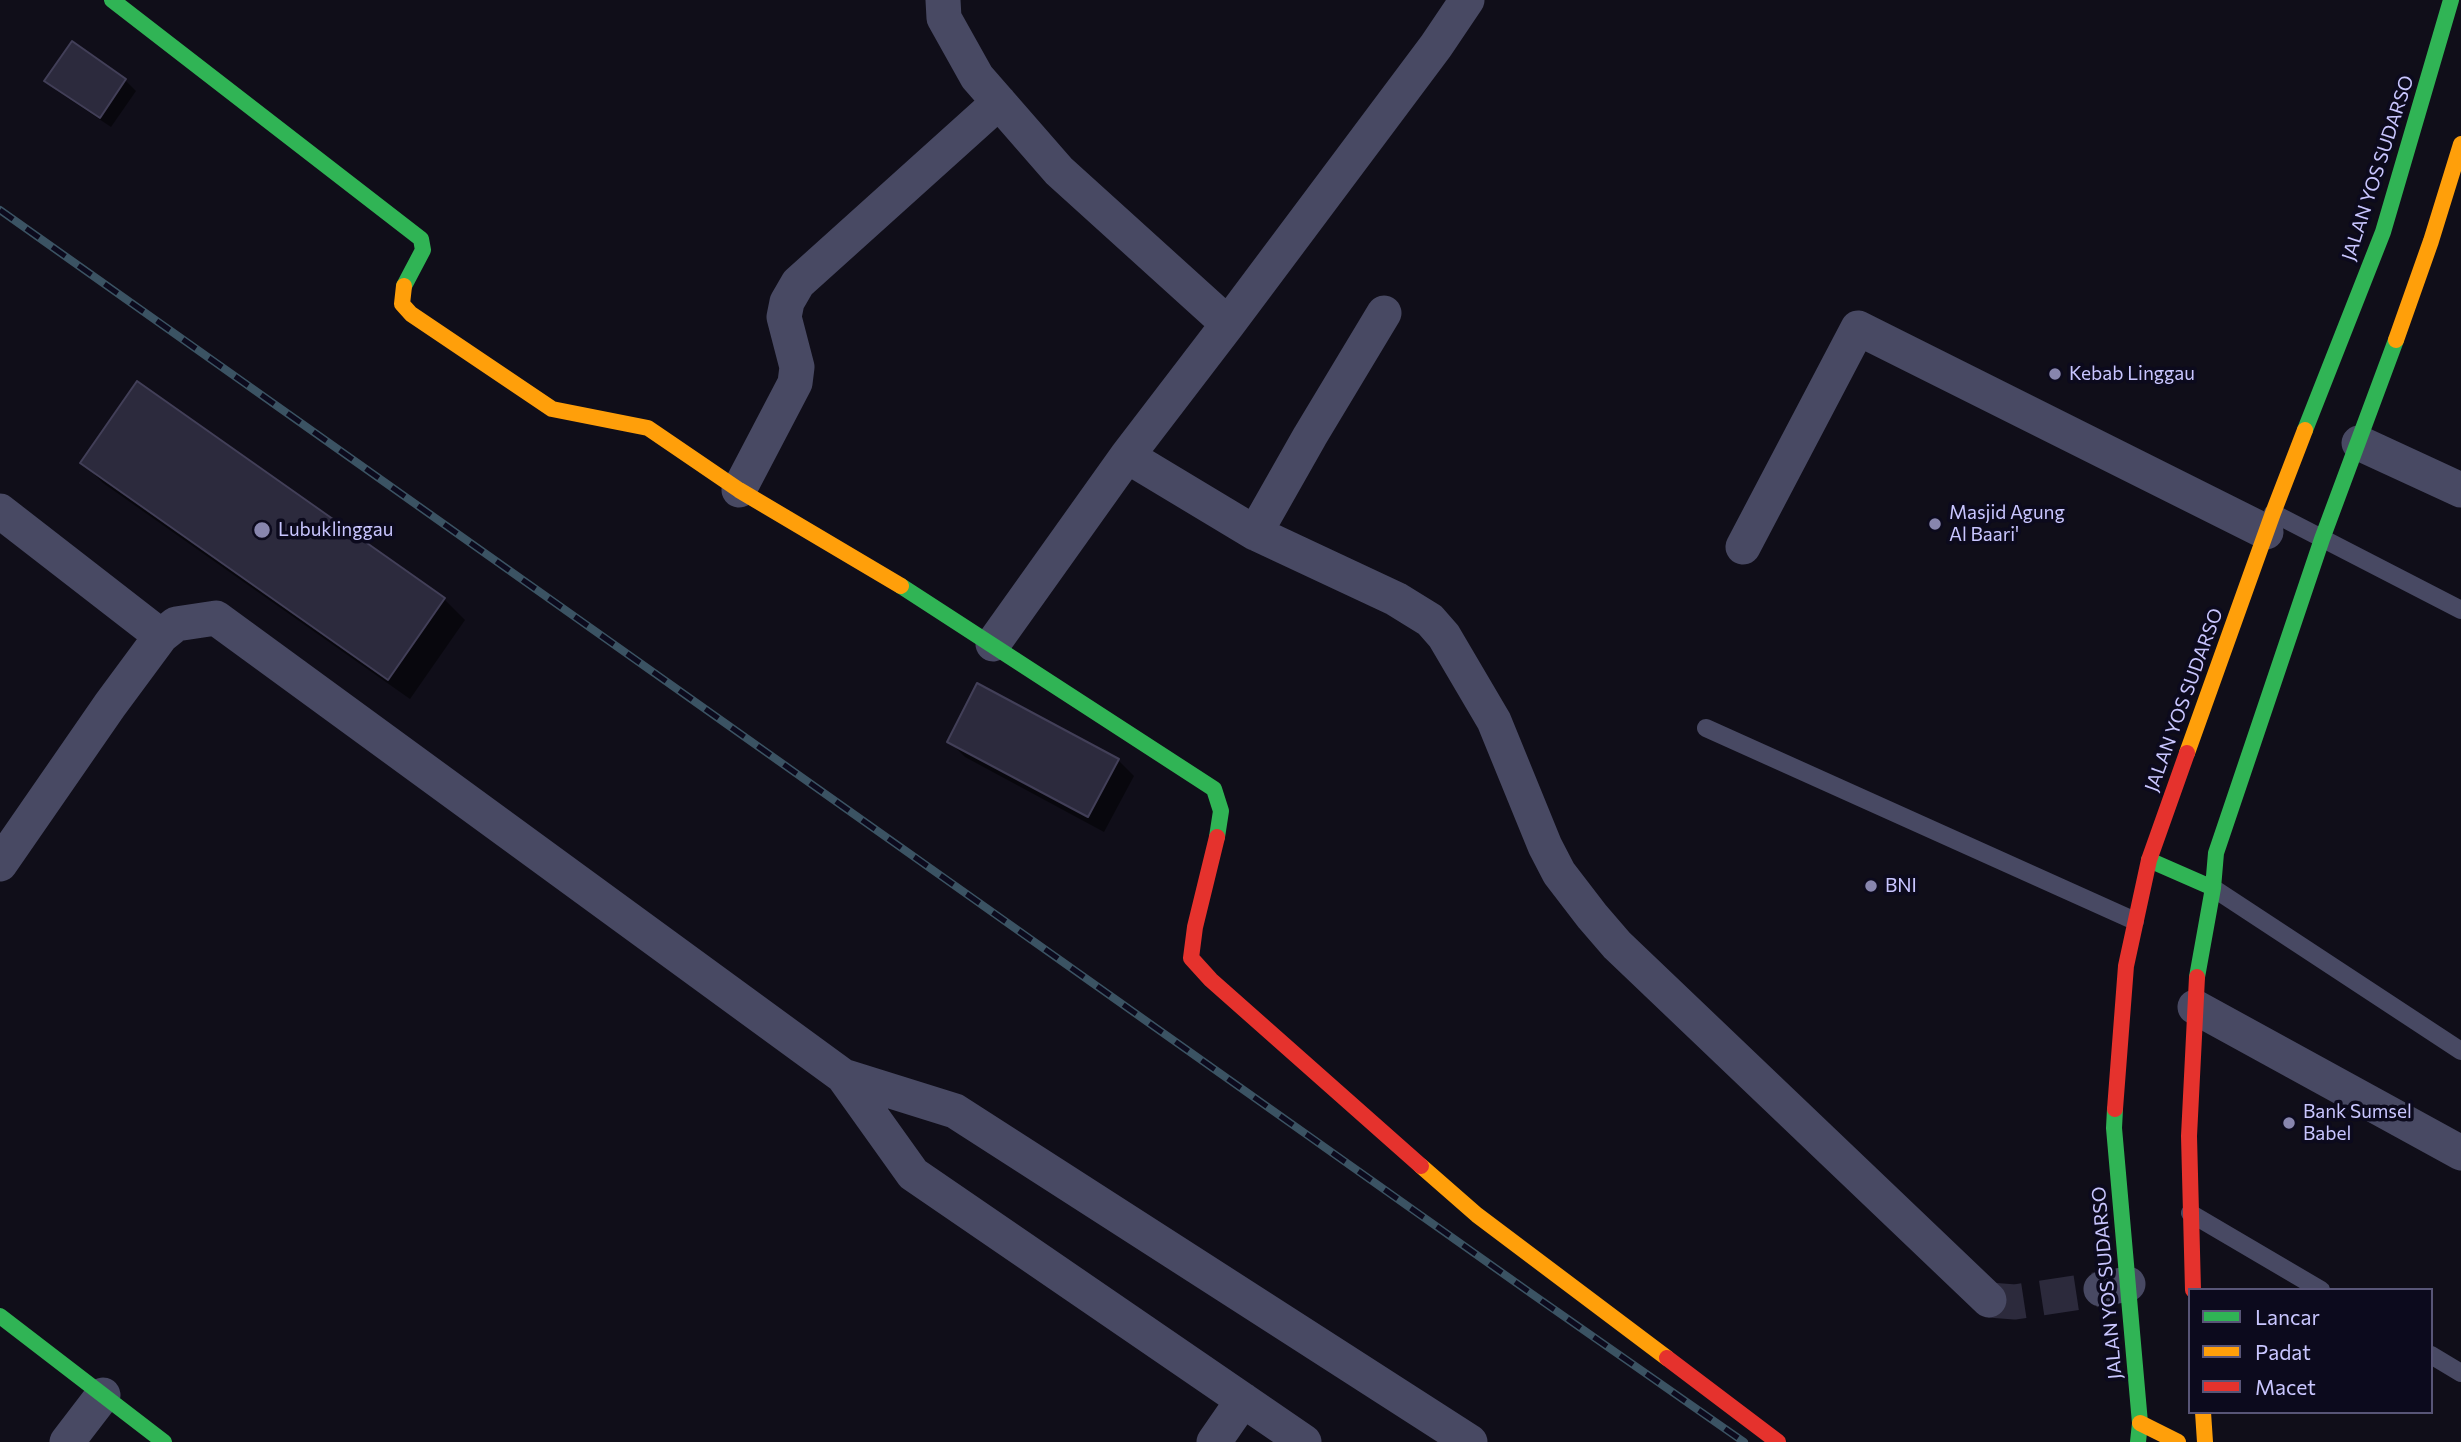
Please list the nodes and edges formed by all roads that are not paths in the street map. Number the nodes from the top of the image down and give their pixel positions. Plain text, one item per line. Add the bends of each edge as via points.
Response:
1 (112, 0) edge
2 (943, 0) edge
3 (1467, 0) edge
4 (2451, 0) edge
5 (999, 102) junction
6 (2461, 144) edge
7 (1384, 313) dead end
8 (1228, 324) junction
9 (2359, 443) junction
10 (1127, 456) junction
11 (739, 490) junction
12 (2461, 490) edge
13 (0, 511) edge
14 (2270, 523) junction
15 (1255, 533) junction
16 (2322, 539) junction
17 (1743, 547) dead end
18 (2461, 610) edge
19 (161, 636) junction
20 (993, 644) junction
21 (1706, 728) dead end
22 (2149, 860) junction
23 (0, 864) edge
24 (2213, 888) junction
25 (2135, 921) junction
26 (2195, 1007) junction
27 (2461, 1051) edge
28 (843, 1076) junction
29 (2461, 1153) edge
30 (2190, 1213) junction
31 (2193, 1288) edge
32 (2318, 1288) edge
33 (1989, 1300) tunnel mouth
34 (0, 1316) edge
35 (2433, 1356) edge
36 (2461, 1373) edge
37 (103, 1395) junction
38 (1243, 1400) junction
39 (2203, 1414) edge
40 (2140, 1423) junction
41 (67, 1442) edge
42 (164, 1442) edge
43 (1214, 1442) edge
44 (1304, 1442) edge
45 (1471, 1442) edge
46 (1778, 1442) edge
47 (2138, 1442) edge
48 (2178, 1442) edge
49 (2205, 1442) edge

1 - 11 main road via 421,239 423,250 403,288 402,304 411,314 552,409 648,428
2 - 5 street via 944,18 977,77
3 - 8 street
4 - 14 main road, JALAN YOS SUDARSO via 2383,232
5 - 8 street via 1059,172
5 - 11 street via 798,284 784,317 797,367 795,383
6 - 9 main road
7 - 15 street
8 - 10 street
9 - 12 street
9 - 16 main road
10 - 15 street
10 - 20 street
11 - 20 main road
13 - 19 street
14 - 16 lane
14 - 17 street via 1858,328
14 - 22 main road, JALAN YOS SUDARSO
15 - 33 street via 1395,599 1430,621 1444,636 1494,721 1559,873 1592,916
16 - 18 lane
16 - 24 main road via 2216,853
19 - 23 street
19 - 28 street via 176,624 216,618
20 - 46 main road via 1214,789 1221,811 1191,958 1211,981 1477,1215
21 - 25 lane
22 - 24 main road
22 - 25 main road, JALAN YOS SUDARSO
24 - 26 main road
24 - 27 lane
25 - 40 main road, JALAN YOS SUDARSO via 2126,966 2114,1128 2115,1286
26 - 29 street
26 - 30 main road
28 - 38 street via 912,1174
28 - 45 street via 955,1111
30 - 31 main road
30 - 32 lane
34 - 37 main road
35 - 36 lane
37 - 41 street
37 - 42 main road
38 - 43 street
38 - 44 street
39 - 49 main road
40 - 47 main road, JALAN YOS SUDARSO
40 - 48 main road

